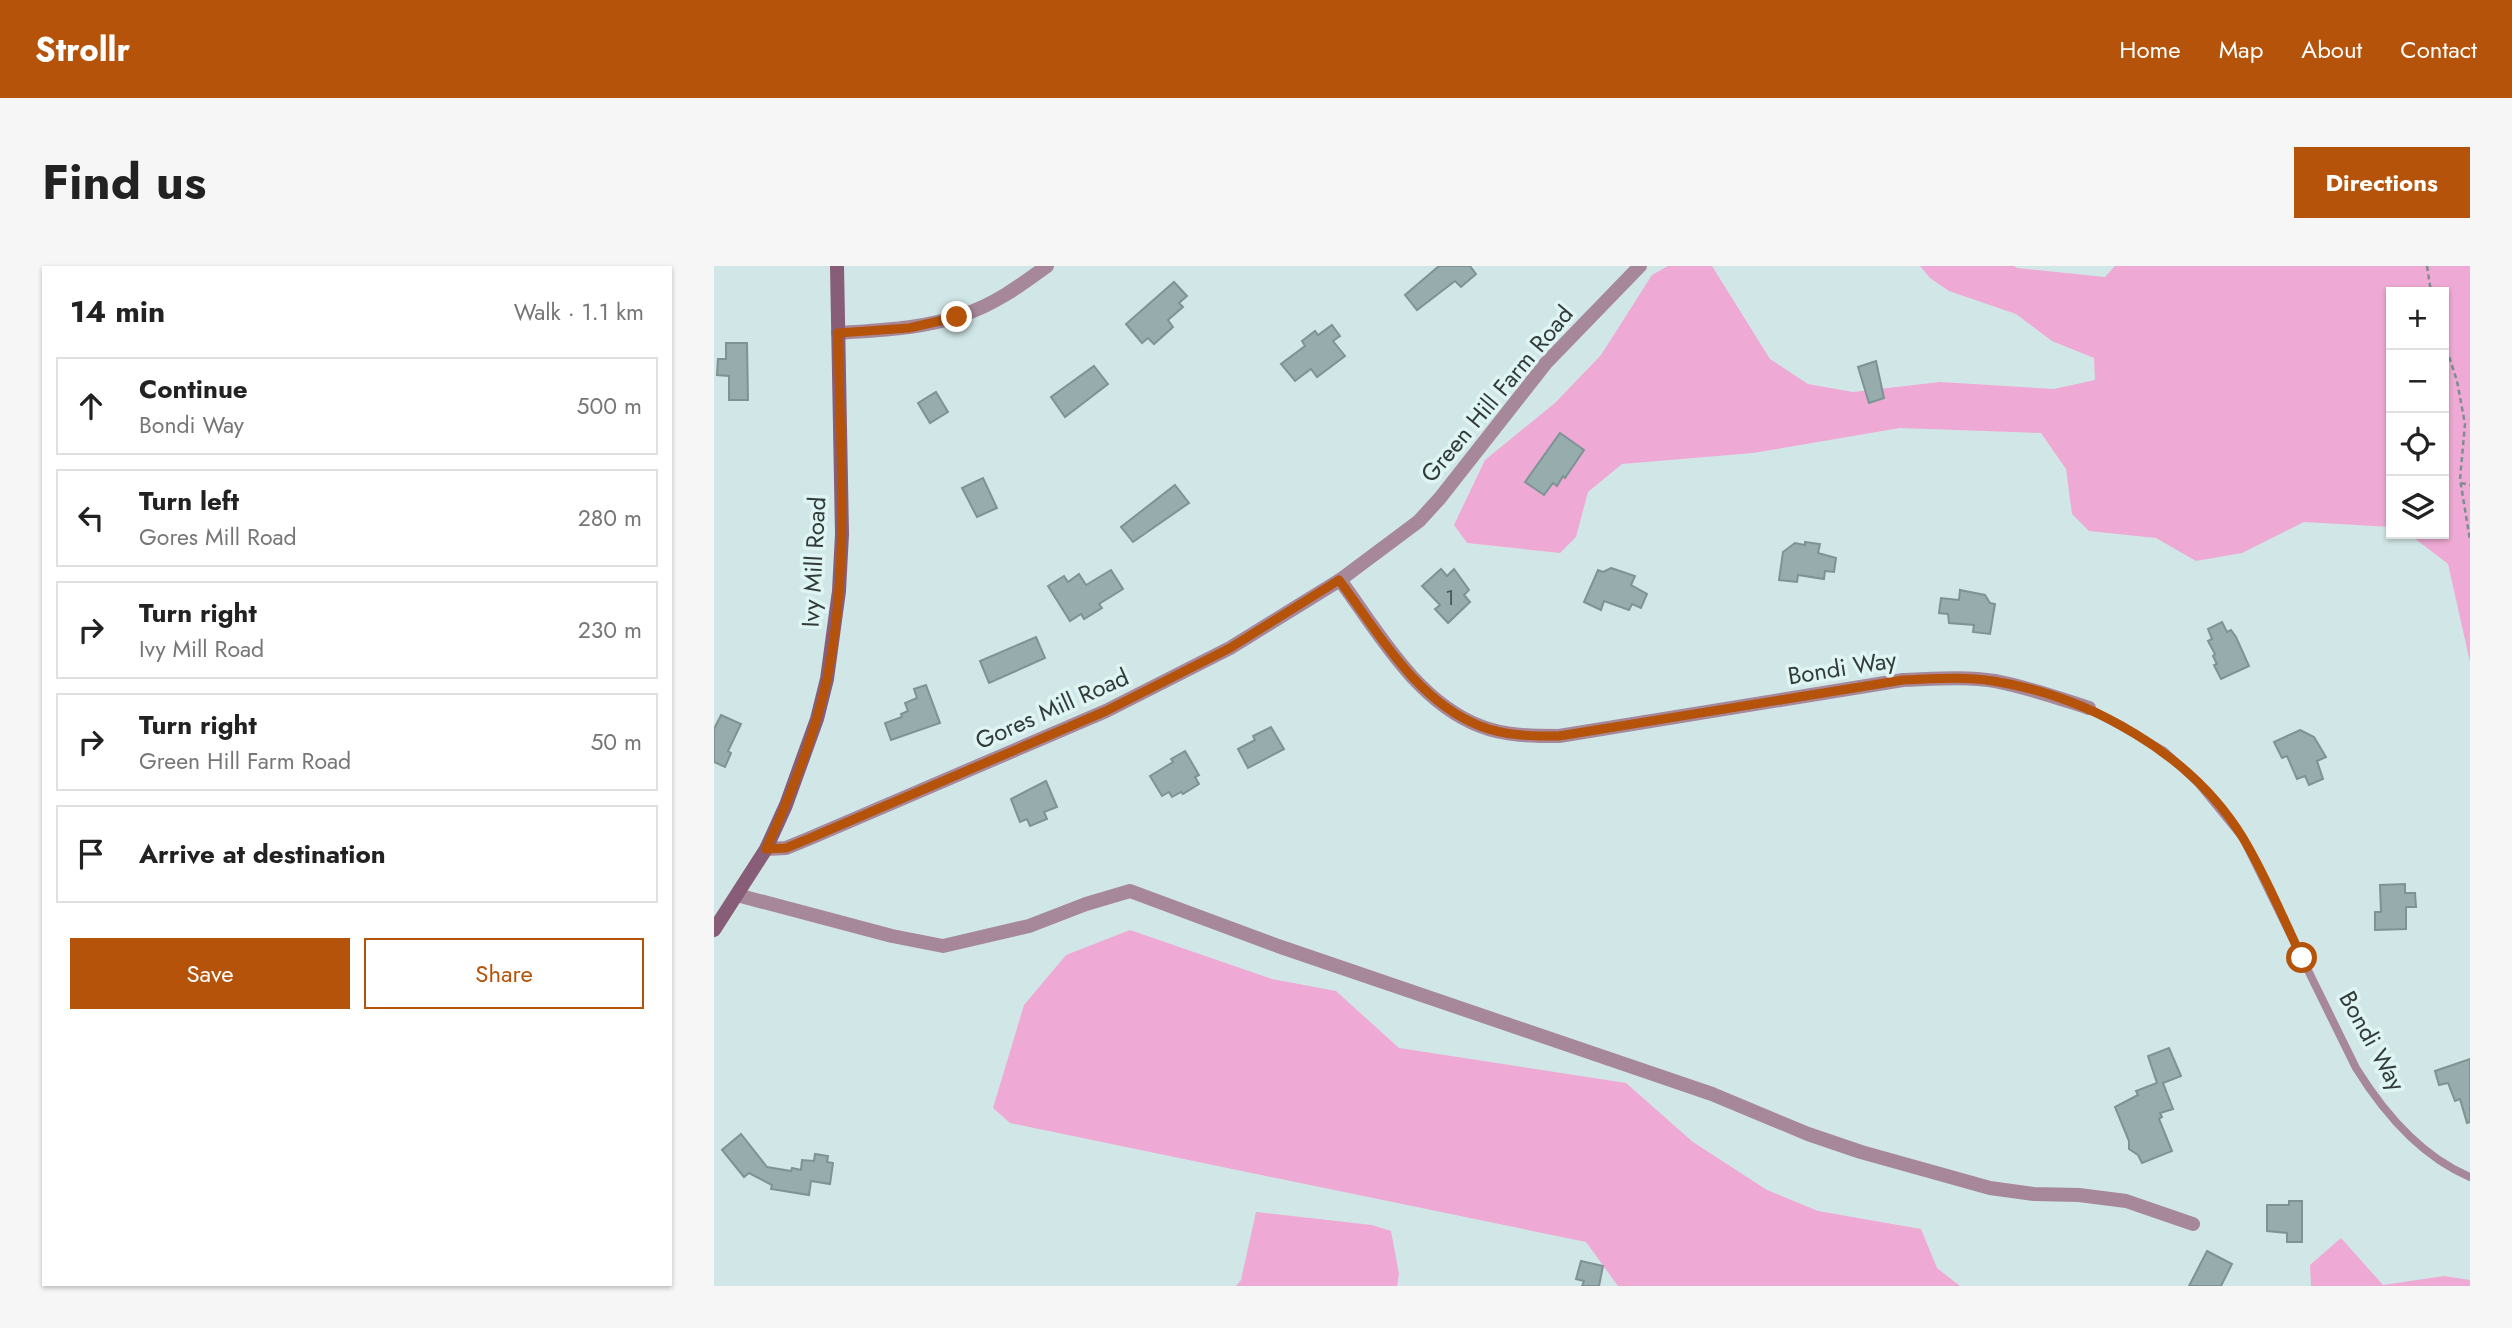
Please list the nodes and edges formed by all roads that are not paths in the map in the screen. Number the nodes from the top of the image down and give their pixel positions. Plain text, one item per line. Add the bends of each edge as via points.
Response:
1 (837, 266) edge
2 (1047, 266) edge
3 (1640, 266) edge
4 (838, 333) junction
5 (1419, 521) joint
6 (1339, 580) junction
7 (2088, 708) joint
8 (766, 849) junction
9 (737, 895) junction
10 (714, 930) edge
11 (2470, 1177) edge
12 (2193, 1224) dead end

1 - 4 street, Ivy Mill Road
2 - 4 street via 1011,292 963,315 909,328
3 - 5 street, Green Hill Farm Road via 1545,363
4 - 8 street, Ivy Mill Road via 842,534 834,636 817,719
5 - 6 street, Gores Mill Road
6 - 7 street, Bondi Way via 1430,695 1479,726 1503,732 1559,736 1934,678 1993,681
6 - 8 street, Gores Mill Road via 1230,648 1106,711 786,848
7 - 11 lane, Bondi Way via 2164,751 2223,811 2243,838 2375,1098 2425,1149
8 - 9 street
9 - 10 street
9 - 12 street via 943,946 1029,926 1130,891 1712,1094 1861,1152 1990,1188 2126,1201

